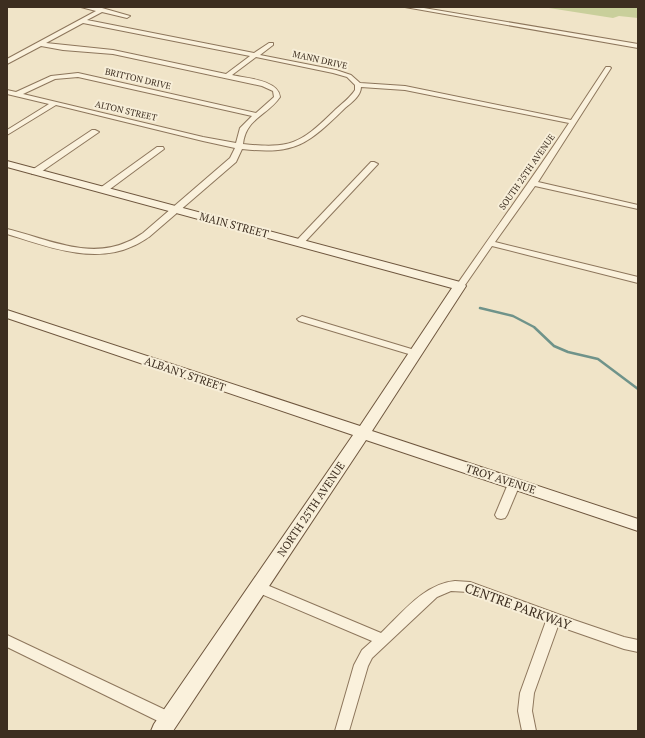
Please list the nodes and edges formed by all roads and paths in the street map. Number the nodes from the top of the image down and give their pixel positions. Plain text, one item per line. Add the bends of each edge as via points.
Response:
1 (84, 7) edge
2 (408, 7) edge
3 (102, 10) junction
4 (127, 16) dead end
5 (82, 21) junction
6 (39, 44) junction
7 (271, 44) dead end
8 (638, 46) edge
9 (255, 55) junction
10 (7, 62) edge
11 (608, 68) dead end
12 (226, 76) junction
13 (358, 85) junction
14 (7, 92) edge
15 (18, 94) junction
16 (55, 103) junction
17 (257, 115) junction
18 (573, 122) junction
19 (95, 132) dead end
20 (7, 133) edge
21 (240, 145) junction
22 (160, 149) dead end
23 (7, 164) edge
24 (374, 164) dead end
25 (36, 172) junction
26 (532, 183) junction
27 (103, 190) junction
28 (637, 204) edge
29 (175, 210) junction
30 (7, 231) edge
31 (299, 243) junction
32 (489, 243) junction
33 (638, 280) edge
34 (460, 286) junction
35 (7, 314) edge
36 (302, 319) dead end
37 (415, 353) junction
38 (363, 434) junction
39 (514, 484) junction
40 (501, 514) dead end
41 (638, 525) edge
42 (258, 587) junction
43 (554, 618) junction
44 (382, 640) junction
45 (7, 641) edge
46 (638, 646) edge
47 (165, 725) edge
48 (342, 731) edge
49 (529, 731) edge

1 - 3 street
2 - 8 street
3 - 4 street
3 - 5 street
5 - 6 street
5 - 9 street, MANN DRIVE
6 - 10 street
6 - 12 street via 113,52
7 - 9 street
9 - 12 street
9 - 13 street, MANN DRIVE via 341,72 351,77
11 - 18 street, SOUTH 25TH AVENUE
12 - 17 street via 263,84 276,92 277,97
13 - 18 street via 405,88
13 - 21 street, ALTON STREET via 355,95 298,143 272,149
14 - 15 street, ALTON STREET
15 - 16 street, ALTON STREET
15 - 17 street, BRITTON DRIVE via 49,78 78,75
16 - 20 street
16 - 21 street, ALTON STREET
17 - 21 street via 244,128
18 - 26 street, SOUTH 25TH AVENUE
19 - 25 street
21 - 29 street via 233,160
22 - 27 street
23 - 25 street, MAIN STREET
24 - 31 street
25 - 27 street, MAIN STREET
26 - 28 street
26 - 32 street, SOUTH 25TH AVENUE
27 - 29 street, MAIN STREET
29 - 30 street via 139,240 99,252 70,250
29 - 31 street, MAIN STREET
31 - 34 street, MAIN STREET
32 - 33 street
32 - 34 street, SOUTH 25TH AVENUE
34 - 37 street, NORTH 25TH AVENUE
35 - 38 street, ALBANY STREET
36 - 37 street
37 - 38 street, NORTH 25TH AVENUE
38 - 39 street, TROY AVENUE
38 - 42 street, NORTH 25TH AVENUE
39 - 40 street
39 - 41 street, TROY AVENUE
42 - 44 street
42 - 47 street, NORTH 25TH AVENUE
43 - 44 street, CENTRE PARKWAY via 470,587 451,586 432,593
43 - 46 street, CENTRE PARKWAY
43 - 49 street via 527,693 525,711
44 - 48 street, CENTRE PARKWAY via 367,654 361,665
45 - 47 street

